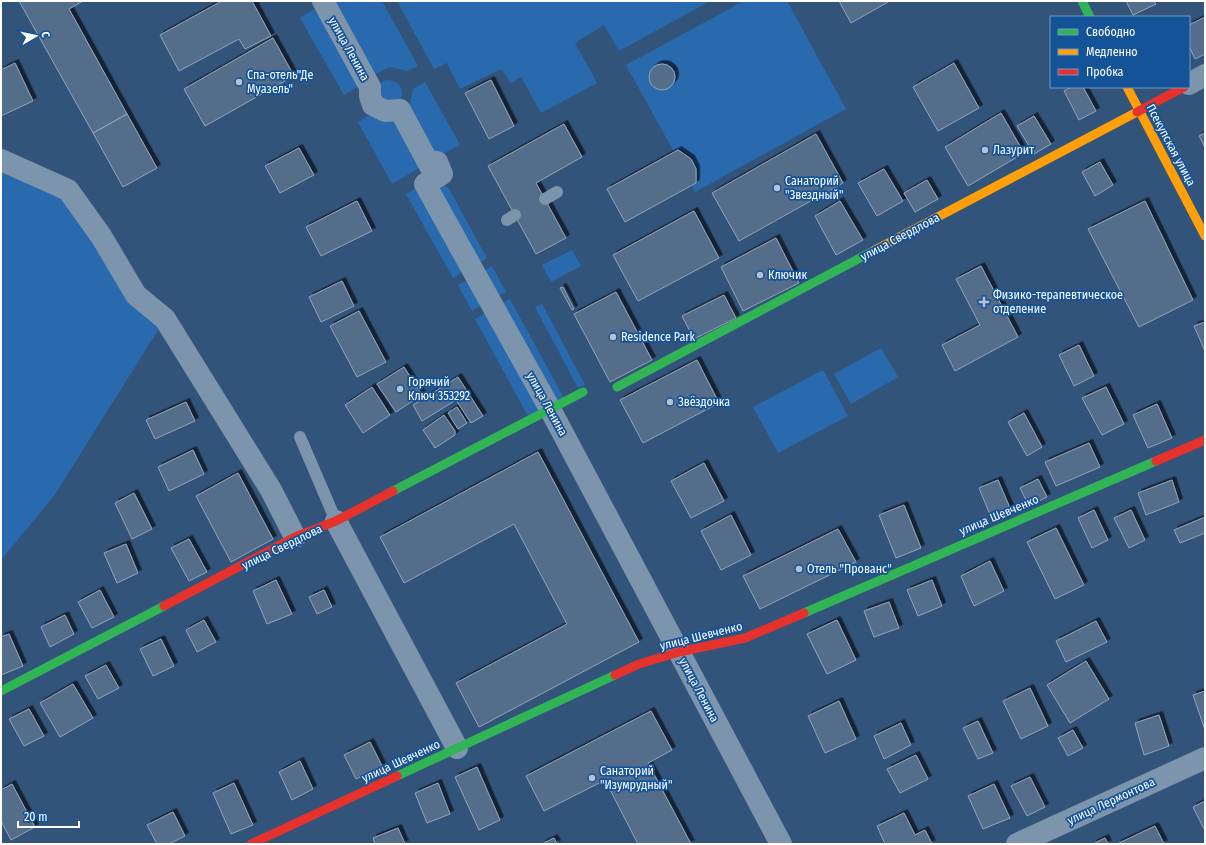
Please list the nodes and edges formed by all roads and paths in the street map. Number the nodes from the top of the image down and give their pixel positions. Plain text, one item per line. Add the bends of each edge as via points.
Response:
1 (323, 1) edge
2 (1082, 1) edge
3 (1090, 16) edge
4 (1205, 75) edge
5 (1190, 83) edge
6 (1128, 88) edge
7 (1182, 88) edge
8 (1140, 111) junction
9 (1, 160) edge
10 (557, 192) dead end
11 (545, 199) dead end
12 (1205, 236) edge
13 (617, 387) dead end
14 (583, 392) dead end
15 (550, 409) junction
16 (300, 437) dead end
17 (1205, 440) edge
18 (336, 521) junction
19 (295, 537) junction
20 (679, 652) junction
21 (1, 691) edge
22 (457, 748) junction
23 (1205, 758) edge
24 (250, 844) edge
25 (781, 844) edge
26 (1017, 844) edge

1 - 15 street, улица Ленина via 370,87 373,105 385,111 400,110 430,166 437,162 442,174 425,184
2 - 3 street
4 - 5 street
6 - 8 street, Псекупская улица
7 - 8 street, улица Свердлова
8 - 12 street, Псекупская улица
8 - 13 street, улица Свердлова
9 - 19 street via 68,190 101,236 136,295 165,319 271,490
10 - 11 lane
14 - 15 street, улица Свердлова
15 - 18 street, улица Свердлова
15 - 20 street, улица Ленина
16 - 18 lane
17 - 20 street, улица Шевченко via 745,638
18 - 19 street, улица Свердлова
18 - 22 street
19 - 21 street, улица Свердлова
20 - 22 street, улица Шевченко via 639,664
20 - 25 street, улица Ленина
22 - 24 street, улица Шевченко
23 - 26 street, улица Лермонтова

